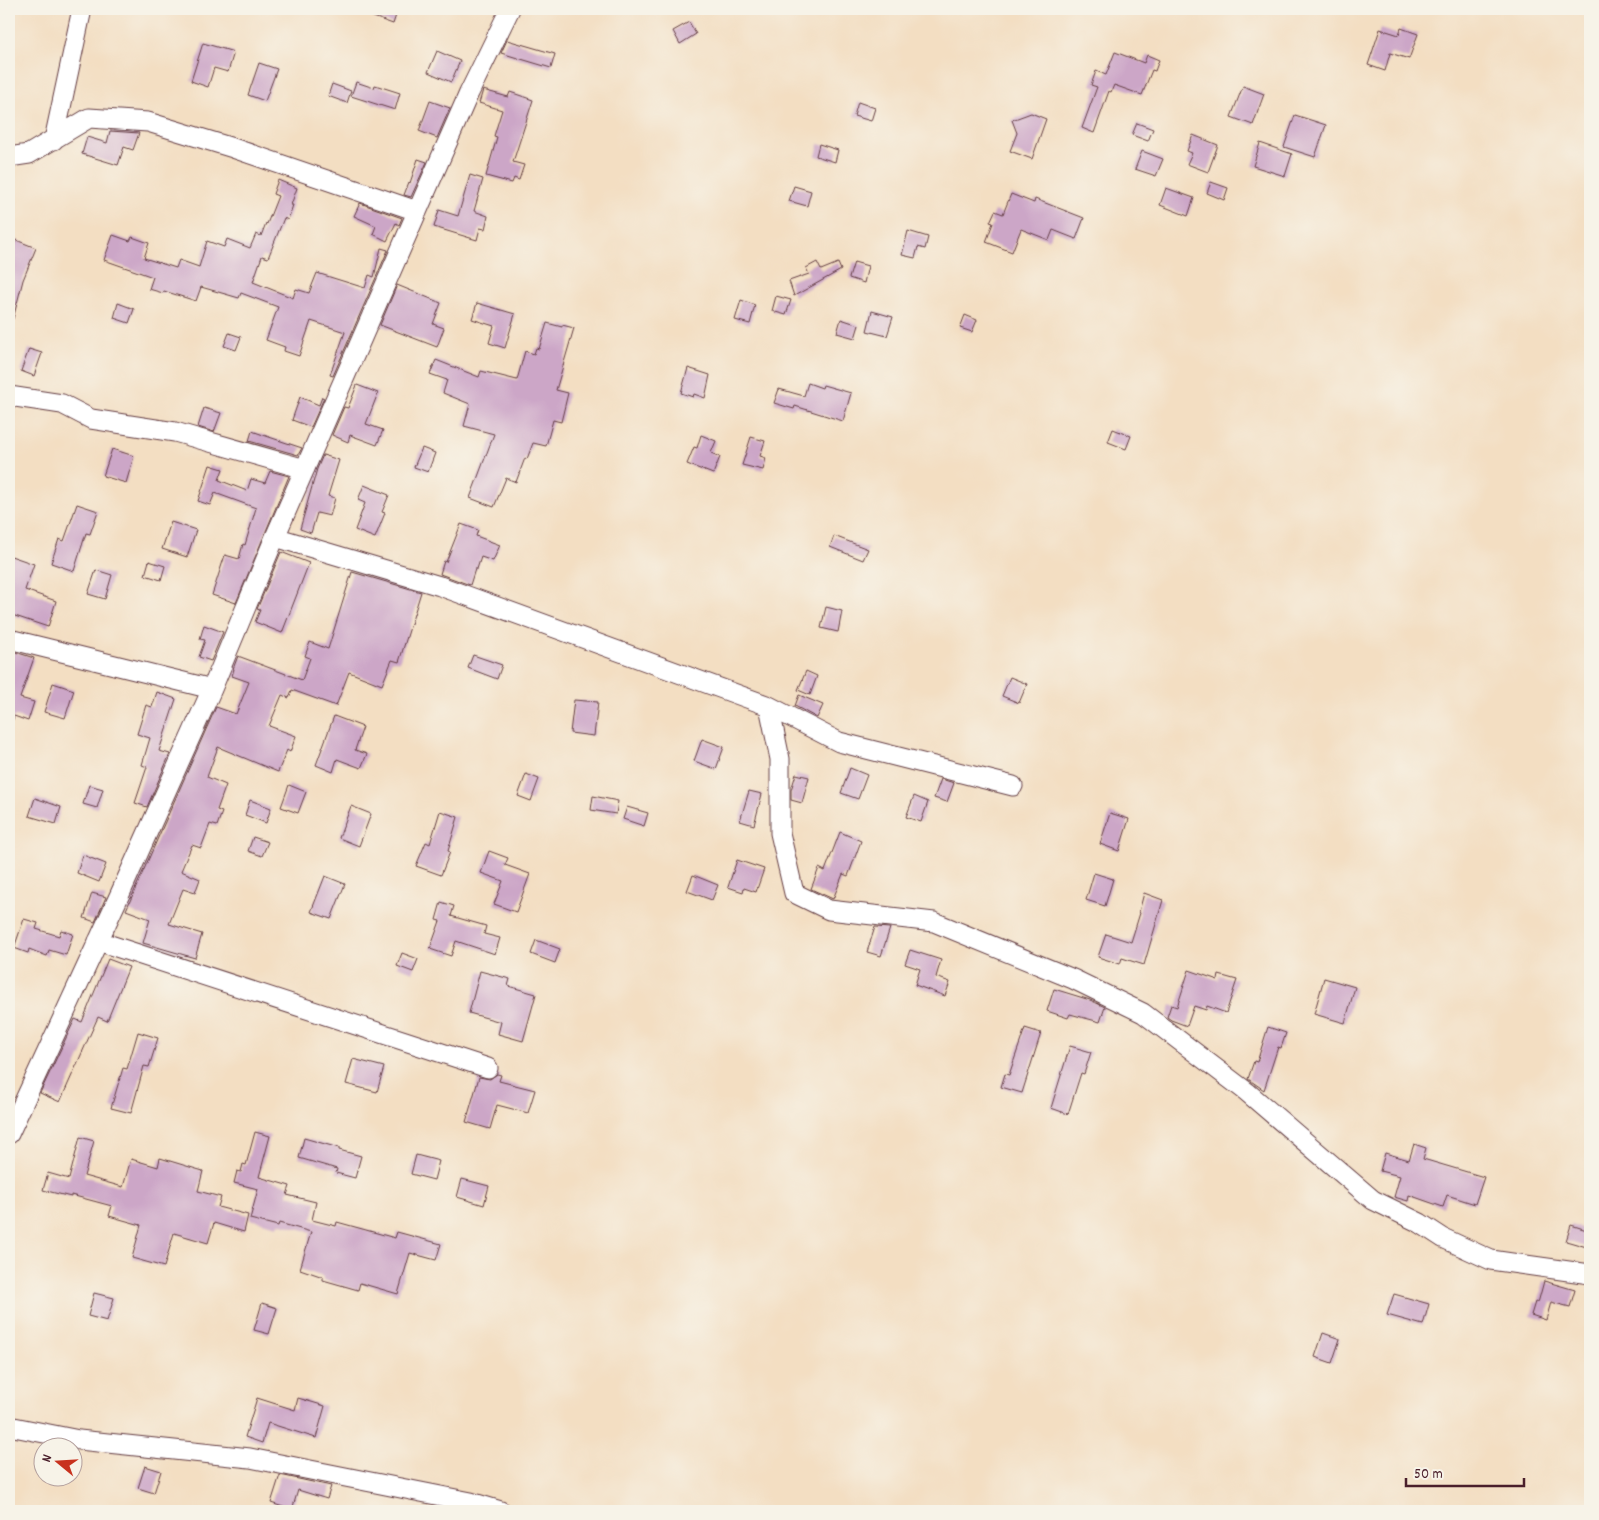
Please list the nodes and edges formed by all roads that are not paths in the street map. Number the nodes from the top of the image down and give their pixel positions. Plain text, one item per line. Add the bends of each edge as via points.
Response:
1 (82, 9) edge
2 (510, 9) edge
3 (54, 140) junction
4 (9, 157) edge
5 (417, 211) junction
6 (9, 396) edge
7 (305, 469) junction
8 (274, 537) junction
9 (9, 639) edge
10 (212, 689) junction
11 (769, 706) junction
12 (1013, 786) dead end
13 (98, 941) junction
14 (488, 1068) dead end
15 (17, 1095) edge
16 (9, 1134) edge
17 (1590, 1274) edge
18 (9, 1426) edge
19 (501, 1511) edge

1 - 3 street
2 - 5 street
3 - 4 street via 29,154
3 - 5 street via 89,118 148,122
5 - 7 street
6 - 7 street via 62,404 92,419 175,432
7 - 8 street
8 - 10 street
8 - 11 street via 440,586
9 - 10 street
10 - 13 street
11 - 12 street via 839,742
11 - 17 street via 780,759 780,833 794,892 829,910 934,922 1091,988 1143,1013 1247,1092 1373,1200 1420,1223 1442,1238 1491,1260
13 - 14 street
13 - 15 street
15 - 16 street
18 - 19 street via 79,1440 250,1458

